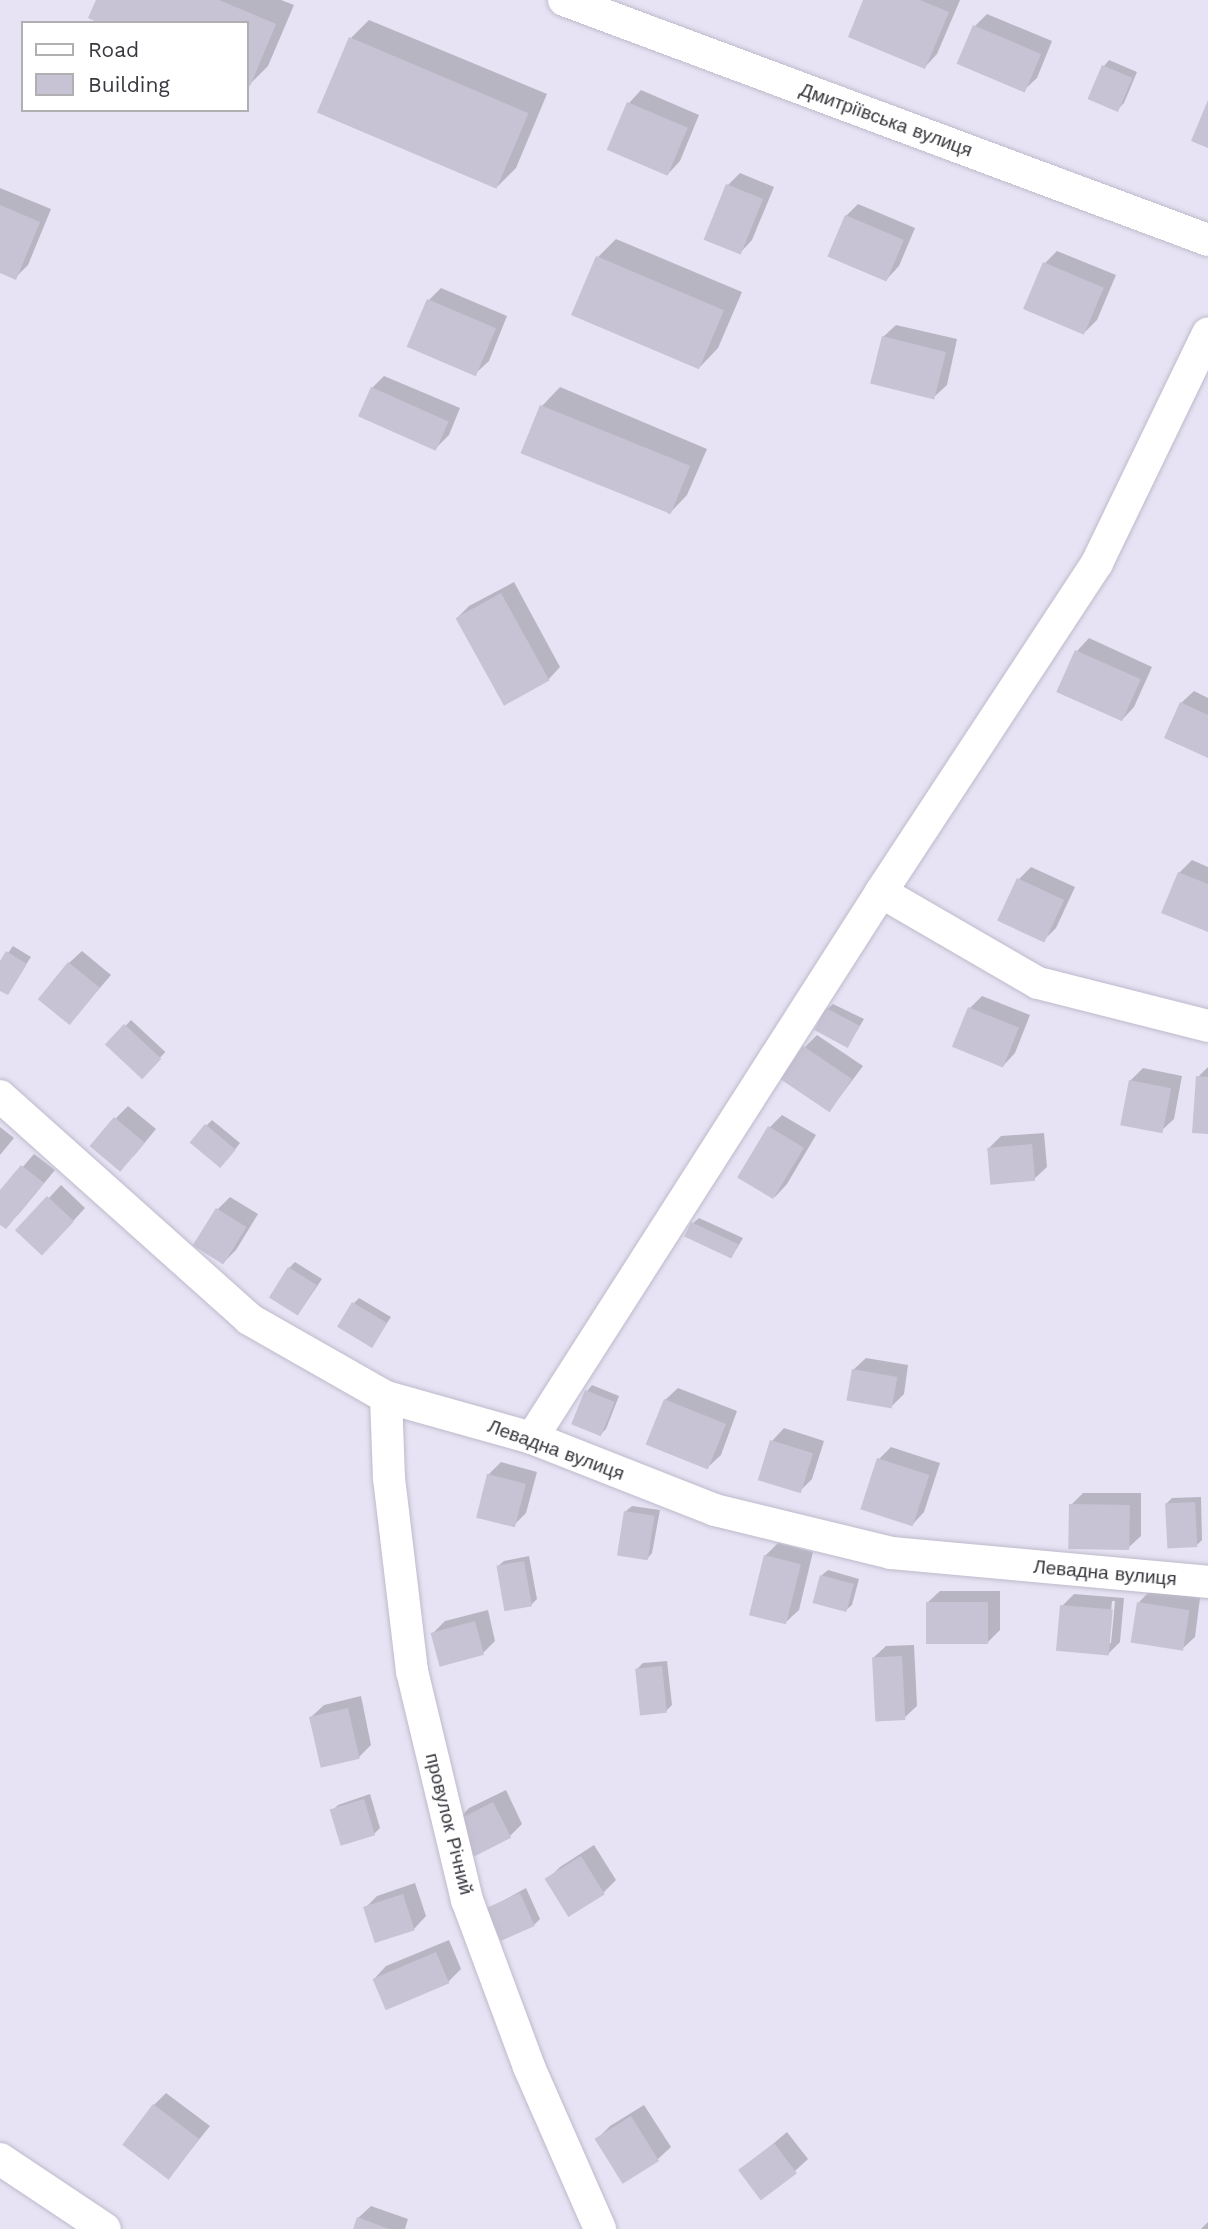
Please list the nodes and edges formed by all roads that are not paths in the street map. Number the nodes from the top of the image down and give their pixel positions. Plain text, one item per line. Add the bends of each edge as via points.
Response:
1 (564, 0) edge
2 (1208, 240) edge
3 (1208, 333) edge
4 (881, 892) junction
5 (1208, 1026) edge
6 (0, 1096) edge
7 (386, 1397) junction
8 (532, 1438) junction
9 (1208, 1582) edge
10 (0, 2159) edge
11 (105, 2229) edge
12 (600, 2229) edge

1 - 2 street, Дмитріївська вулиця
3 - 4 street via 1097,563
4 - 5 street via 1038,983
4 - 8 street
6 - 7 street, Левадна вулиця via 249,1319
7 - 8 street, Левадна вулиця
7 - 12 street, провулок Річний via 389,1478 412,1671 467,1900 529,2067
8 - 9 street, Левадна вулиця via 716,1510 891,1553
10 - 11 street

